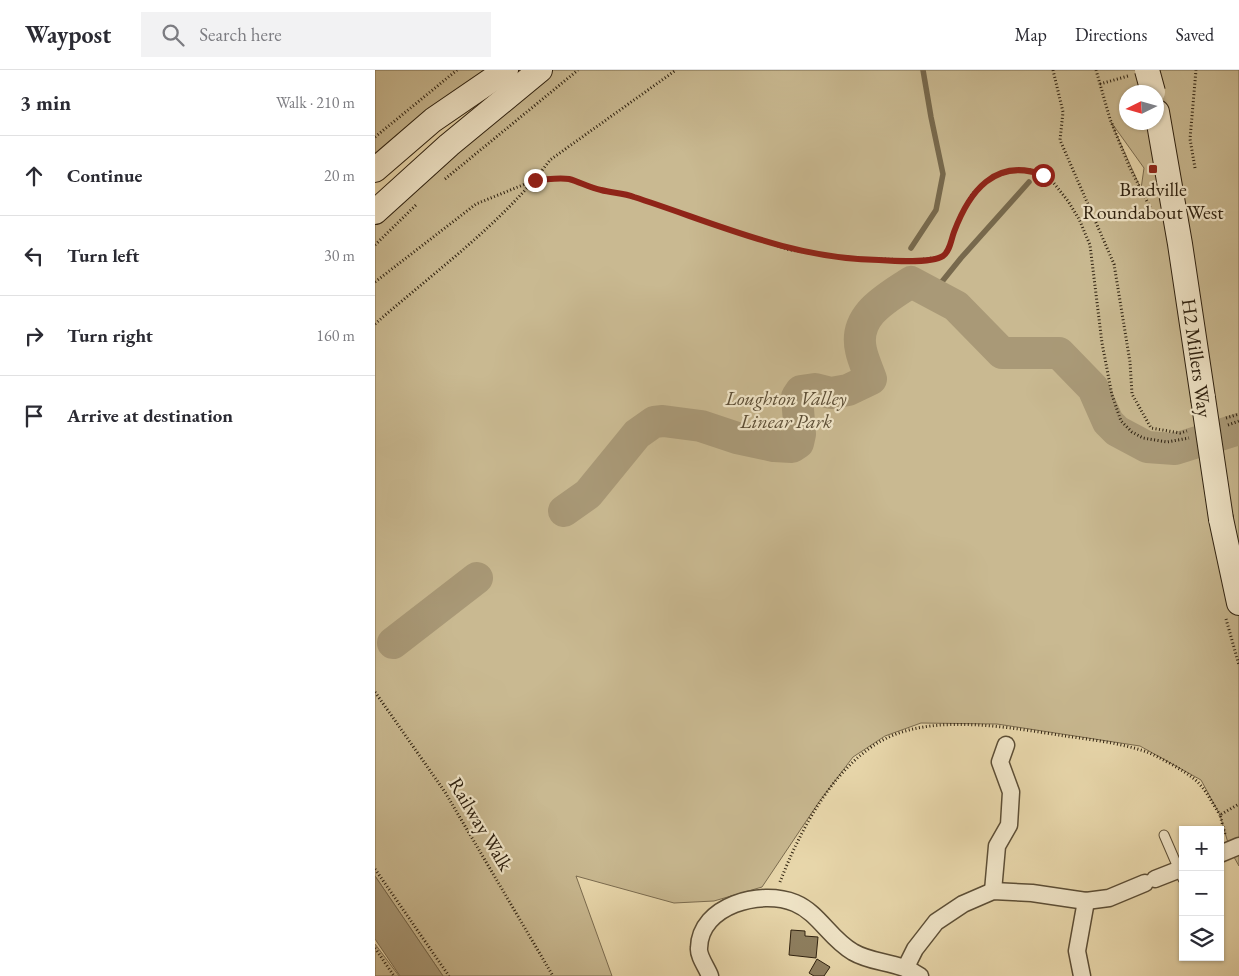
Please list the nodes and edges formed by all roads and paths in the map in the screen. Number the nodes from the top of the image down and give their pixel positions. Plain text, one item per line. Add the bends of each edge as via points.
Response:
1 (457, 70) edge
2 (506, 70) edge
3 (540, 70) edge
4 (578, 70) edge
5 (676, 70) edge
6 (1053, 70) edge
7 (1096, 70) edge
8 (1195, 70) edge
9 (1140, 72) edge
10 (1100, 84) junction
11 (1148, 85) edge
12 (1160, 130) edge
13 (375, 137) edge
14 (1195, 168) dead end
15 (375, 170) edge
16 (535, 180) junction
17 (440, 183) dead end
18 (419, 202) dead end
19 (375, 212) edge
20 (1156, 220) dead end
21 (375, 246) edge
22 (375, 282) edge
23 (375, 324) edge
24 (1239, 414) edge
25 (1222, 420) dead end
26 (1239, 421) edge
27 (1222, 427) dead end
28 (1188, 430) dead end
29 (1198, 435) dead end
30 (1239, 603) edge
31 (375, 692) edge
32 (1006, 745) dead end
33 (1220, 815) dead end
34 (1164, 835) dead end
35 (1239, 846) edge
36 (1224, 852) edge
37 (375, 870) edge
38 (1181, 871) edge
39 (1179, 873) edge
40 (993, 891) junction
41 (774, 898) junction
42 (1085, 901) junction
43 (375, 948) edge
44 (906, 967) junction
45 (394, 976) edge
46 (449, 976) edge
47 (553, 976) edge
48 (710, 976) edge
49 (920, 976) edge
50 (1082, 976) edge

1 - 13 path
2 - 15 street via 433,120
3 - 19 street via 449,145
4 - 17 path
5 - 16 path via 549,160
6 - 28 path via 1063,112 1059,140 1114,264 1132,394 1151,428 1180,433
7 - 10 path
8 - 14 path via 1190,139
9 - 10 path
9 - 11 street, bridge
10 - 20 path via 1126,158
12 - 30 street, H2 Millers Way, bridge via 1221,519
16 - 22 path via 476,204
16 - 23 path via 470,243
16 - 29 path via 567,179 632,196 790,250 847,258 916,260 942,257 947,252 962,213 973,194 989,179 1001,173 1021,170 1043,175 1068,201 1090,245 1111,395 1121,420 1132,432 1153,441 1182,440
18 - 21 path
24 - 25 path
26 - 27 path
31 - 47 path, Railway Walk via 445,792
32 - 40 street via 1000,762 1011,792 1009,825 997,846
33 - 41 path via 1193,778 1149,753 1119,744 1002,726 935,725 913,728 888,737 849,766 794,846
34 - 38 lane
35 - 36 street
37 - 46 path
39 - 42 street via 1109,898
40 - 42 street
40 - 44 street via 963,904 937,922 915,949
41 - 44 street via 793,902 810,911 853,952
41 - 48 street via 741,901 711,917 702,931 698,950
42 - 50 street via 1077,951
43 - 45 path
44 - 49 street

